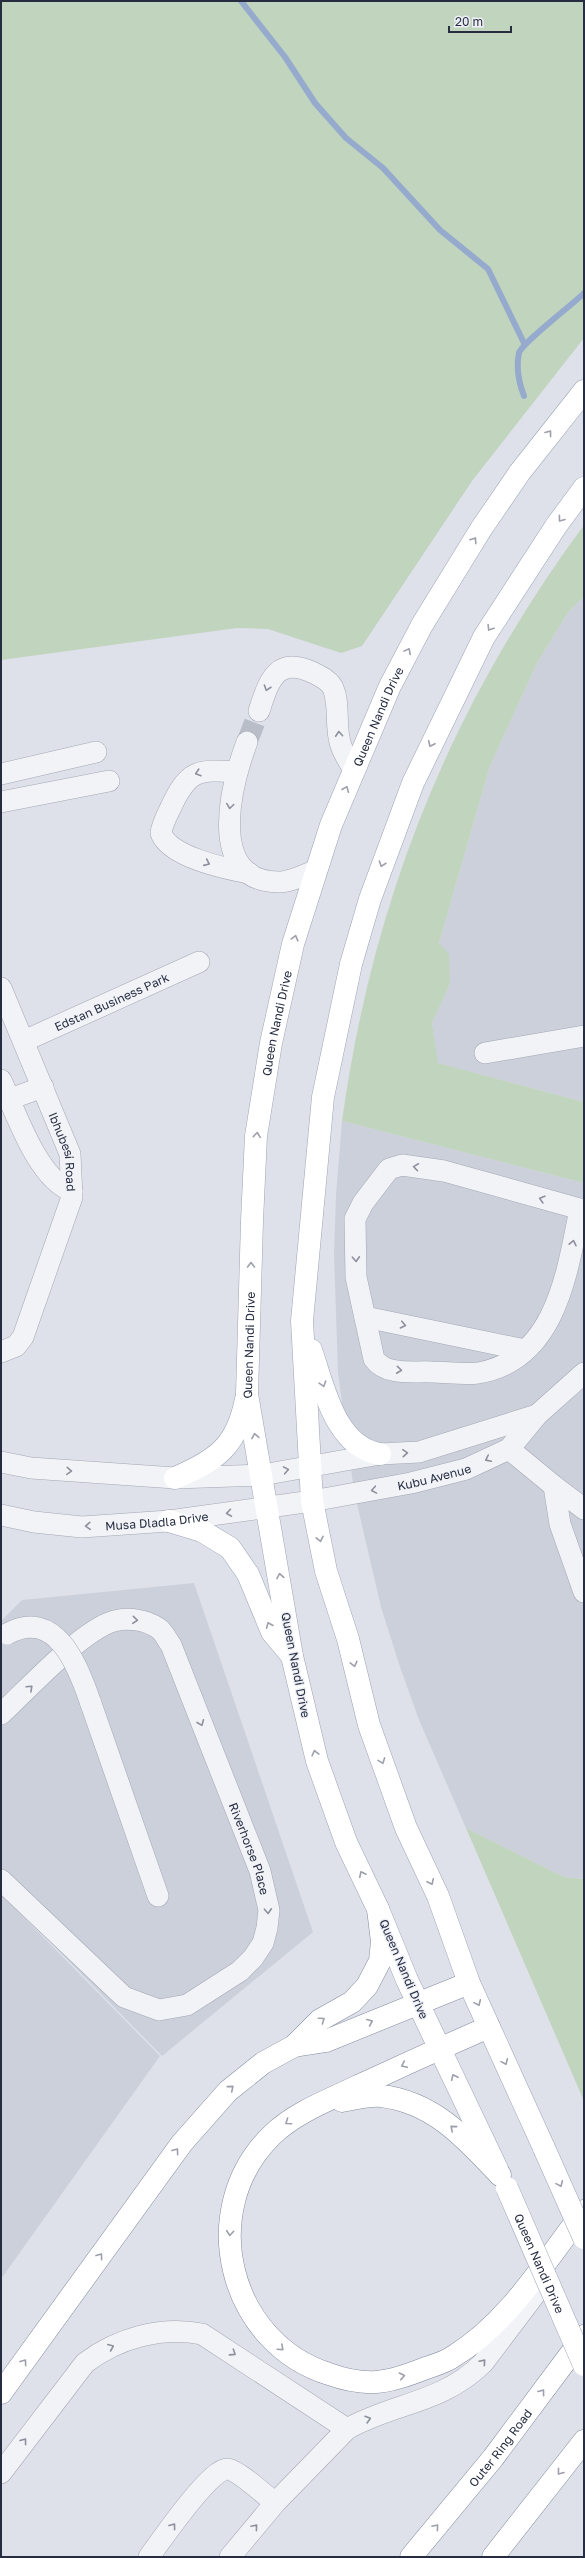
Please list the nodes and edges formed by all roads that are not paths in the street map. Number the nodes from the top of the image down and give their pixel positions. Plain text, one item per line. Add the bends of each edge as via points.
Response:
1 (584, 391) edge
2 (584, 488) edge
3 (259, 711) tunnel mouth
4 (247, 742) tunnel mouth
5 (96, 752) dead end
6 (354, 769) junction
7 (237, 772) junction
8 (1, 774) edge
9 (109, 781) dead end
10 (1, 802) edge
11 (316, 870) junction
12 (249, 873) junction
13 (199, 962) dead end
14 (3, 1001) edge
15 (584, 1036) edge
16 (24, 1041) junction
17 (485, 1053) dead end
18 (1, 1080) edge
19 (43, 1087) junction
20 (10, 1099) junction
21 (72, 1191) junction
22 (582, 1210) edge
23 (365, 1317) junction
24 (302, 1321) junction
25 (525, 1350) junction
26 (1, 1352) edge
27 (584, 1373) edge
28 (247, 1394) junction
29 (537, 1415) junction
30 (509, 1449) junction
31 (380, 1454) junction
32 (1, 1462) edge
33 (311, 1466) junction
34 (262, 1475) junction
35 (175, 1478) junction
36 (554, 1486) junction
37 (312, 1501) junction
38 (268, 1507) junction
39 (584, 1509) edge
40 (1, 1515) edge
41 (169, 1521) junction
42 (584, 1592) edge
43 (4, 1636) edge
44 (292, 1656) junction
45 (1, 1714) edge
46 (1, 1880) edge
47 (158, 1896) dead end
48 (378, 1909) junction
49 (469, 1983) junction
50 (417, 2002) junction
51 (489, 2027) junction
52 (294, 2046) junction
53 (439, 2048) junction
54 (322, 2103) junction
55 (503, 2182) junction
56 (584, 2212) edge
57 (584, 2230) edge
58 (584, 2238) edge
59 (584, 2336) edge
60 (584, 2365) edge
61 (1, 2393) edge
62 (347, 2429) junction
63 (584, 2441) edge
64 (1, 2473) edge
65 (275, 2503) junction
66 (149, 2557) edge
67 (230, 2557) edge
68 (411, 2557) edge
69 (493, 2557) edge

6 -> 1 main road, Queen Nandi Drive via 406,655 448,580 520,472
2 -> 24 main road via 556,526 484,637 413,783 370,899 351,964 323,1097
6 -> 3 street via 340,742 335,696 327,680 308,670 294,666 286,667 271,678
4 - 7 street
5 - 8 street
11 -> 6 main road, Queen Nandi Drive
7 -> 12 street via 229,813 230,841 238,859
7 -> 12 street via 204,771 189,776 179,790 161,833 166,841 179,850 214,866
9 - 10 street
11 - 12 street via 278,882
28 -> 11 main road, Queen Nandi Drive via 256,1136 271,1043 284,984
13 - 16 street, Edstan Business Park
14 - 16 street, Ibhubesi Road
15 - 17 street
16 - 19 street, Ibhubesi Road
18 - 20 street
19 - 20 street
19 - 21 street, Ibhubesi Road via 70,1154
20 - 21 street via 22,1128 45,1168 55,1180
21 - 26 street, Ibhubesi Road via 65,1221 23,1337 16,1346
22 -> 23 street via 444,1171 402,1166 389,1169 355,1219 356,1277
25 -> 22 street via 541,1332 558,1301
23 -> 25 street
23 -> 25 street via 374,1359 380,1365 396,1371 476,1373 507,1364
24 -> 31 main road via 334,1415 361,1449
24 - 33 main road
27 - 29 street, Kubu Avenue
34 -> 28 main road, Queen Nandi Drive
28 - 35 main road via 242,1419 225,1448 205,1465
29 - 30 street, Kubu Avenue
31 -> 29 street, Kubu Avenue via 419,1452
30 - 36 street
30 -> 37 street, Kubu Avenue via 466,1469 411,1483
31 - 33 street, Kubu Avenue
32 -> 35 street via 31,1468
34 -> 33 street
33 - 37 main road
34 - 35 street
34 - 38 main road, Queen Nandi Drive
36 - 39 street
36 - 42 street via 560,1524
37 - 38 street, Musa Dladla Drive
37 -> 49 main road via 326,1571 348,1639 368,1725 406,1828 438,1896
38 -> 41 street, Musa Dladla Drive
44 -> 38 main road, Queen Nandi Drive
41 -> 40 street, Musa Dladla Drive via 82,1527 34,1522
44 -> 41 main road via 272,1632 248,1574 230,1548 202,1531
43 - 47 street, bridge via 14,1630 37,1628 52,1634 76,1662
48 -> 44 main road, Queen Nandi Drive via 346,1842 317,1760
45 -> 46 street, Riverhorse Place via 90,1632 114,1621 132,1619 146,1621 160,1629 171,1645 260,1871 269,1910 267,1928 263,1943 240,1971 187,2006 159,2010 124,1997
48 - 50 main road, Queen Nandi Drive
52 -> 48 main road via 320,2020 352,2002 376,1973 382,1942
49 - 50 main road
49 -> 51 main road
52 -> 50 main road via 326,2041
50 - 53 main road, Queen Nandi Drive
51 - 53 main road
51 -> 58 main road, bridge
61 -> 52 main road via 182,2143 228,2091 263,2063
53 -> 54 main road
55 -> 53 main road, Queen Nandi Drive
55 -> 54 main road via 452,2126 432,2112 408,2102 380,2096
54 -> 56 main road via 288,2121 270,2136 251,2160 238,2186 229,2239 243,2298 258,2325 282,2350 307,2367 340,2378 376,2382 414,2373 453,2357 483,2335 509,2309
55 - 60 main road, Queen Nandi Drive, bridge
62 -> 57 street via 360,2422 430,2398 471,2374 483,2363
68 -> 59 main road, Outer Ring Road via 492,2458
64 -> 62 street via 85,2363 100,2351 151,2333 202,2334
62 - 65 street
63 -> 69 main road
66 -> 65 street via 203,2486 219,2470 226,2468 235,2472
67 -> 65 street

